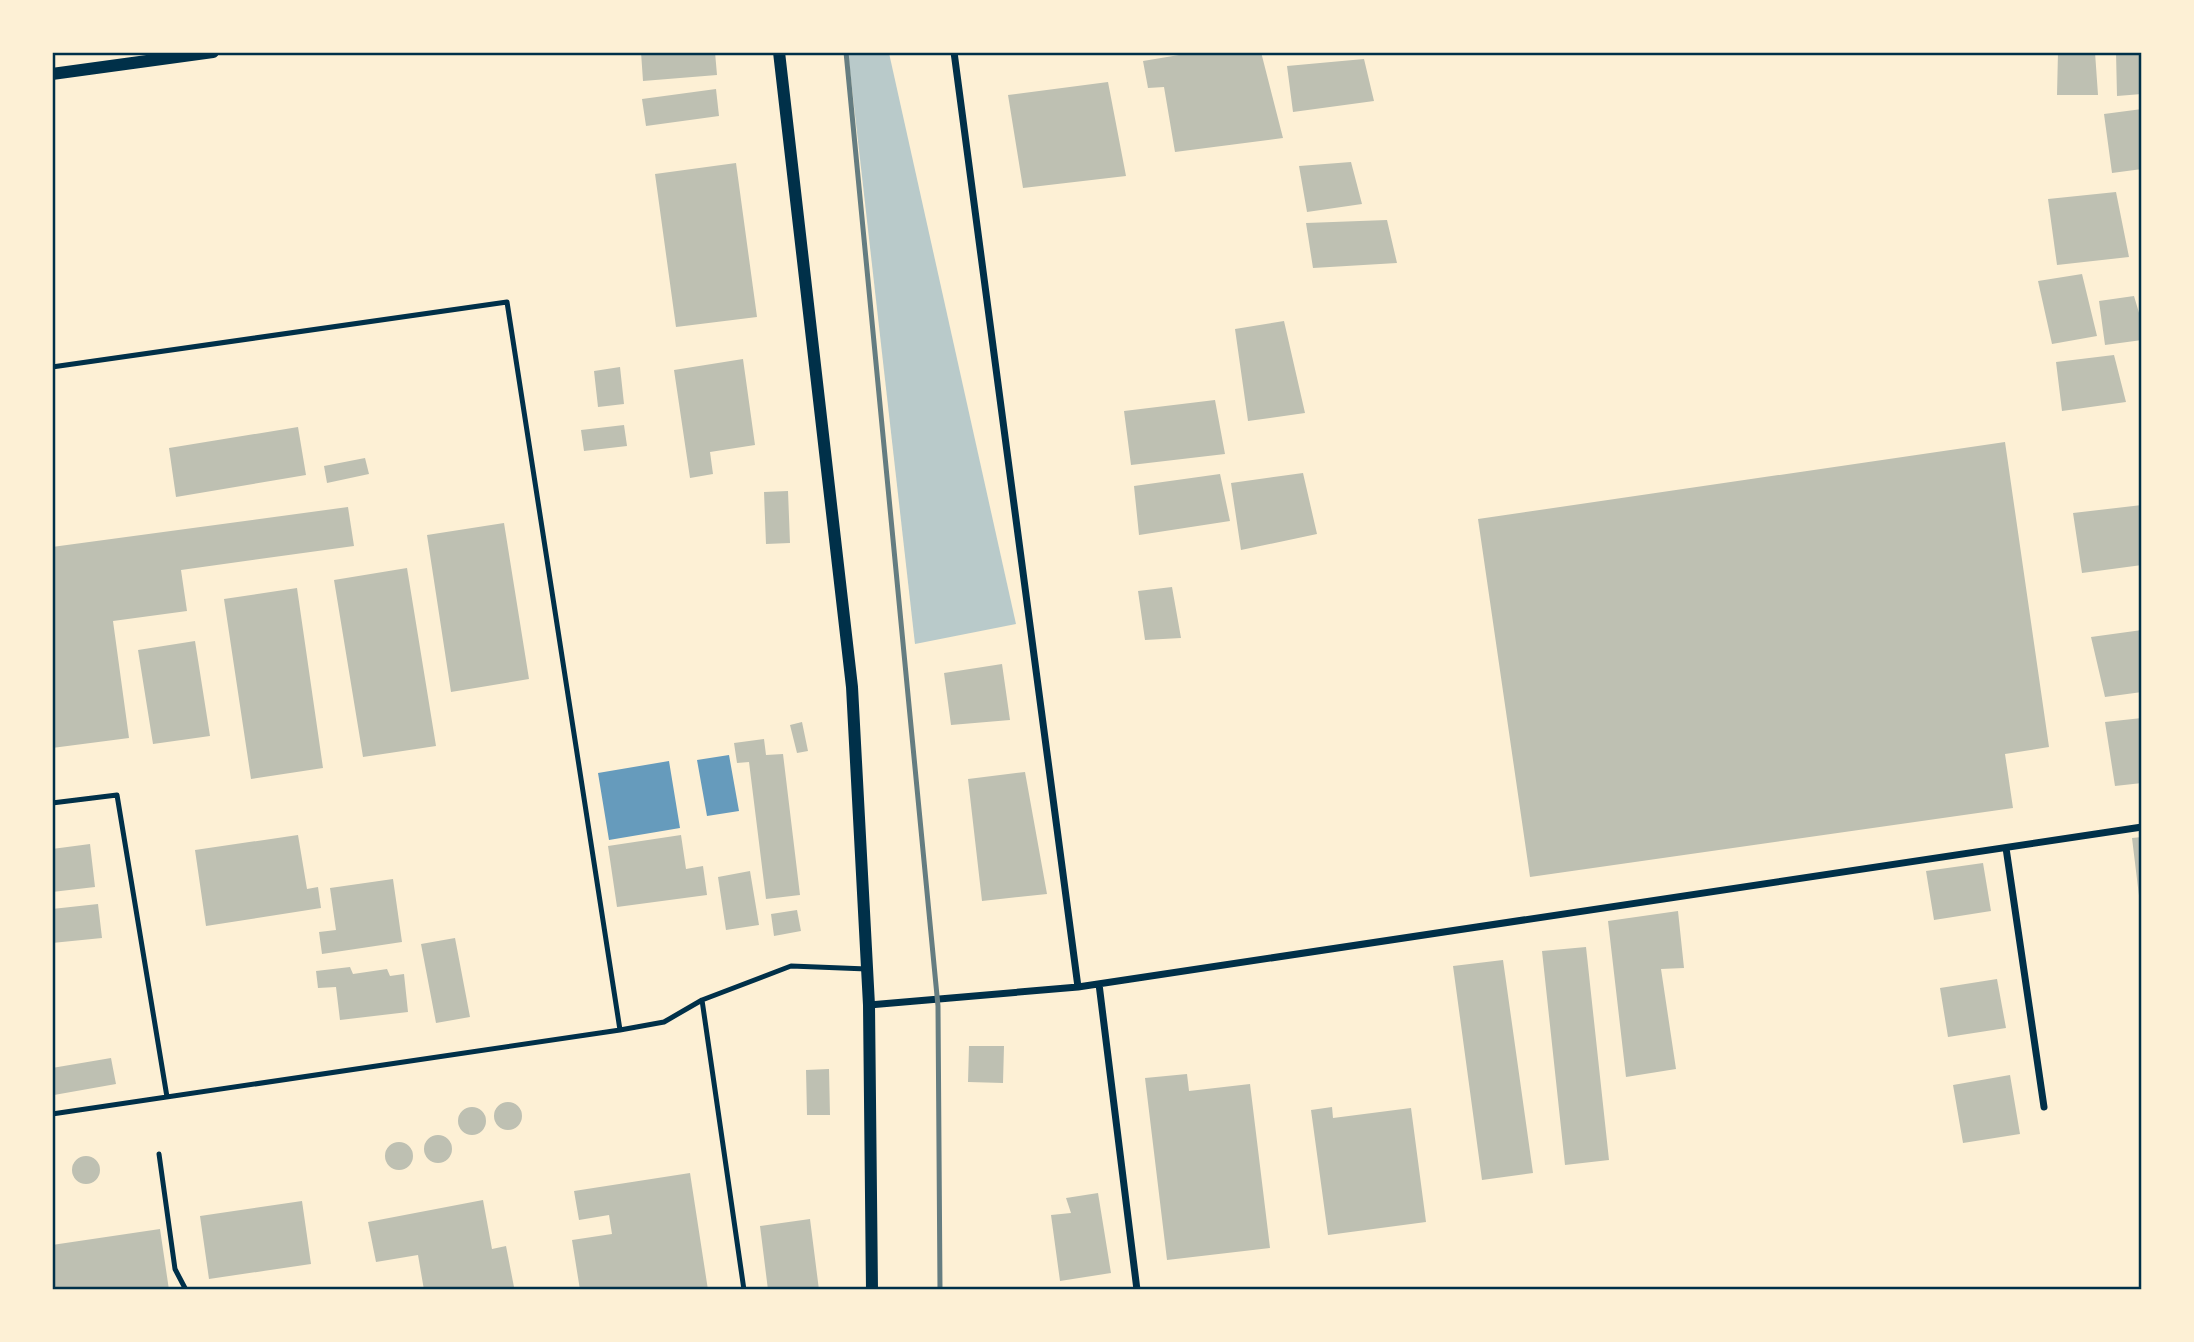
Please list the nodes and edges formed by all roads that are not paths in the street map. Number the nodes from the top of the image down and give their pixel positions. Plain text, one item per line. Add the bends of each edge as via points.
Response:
1 (213, 52) edge
2 (779, 52) edge
3 (954, 52) edge
4 (52, 74) edge
5 (52, 367) edge
6 (52, 803) edge
7 (2141, 827) edge
8 (2006, 848) junction
9 (867, 969) junction
10 (1099, 984) junction
11 (1078, 987) junction
12 (702, 1000) junction
13 (869, 1005) junction
14 (620, 1030) junction
15 (167, 1097) junction
16 (2044, 1107) dead end
17 (52, 1114) edge
18 (159, 1154) dead end
19 (186, 1290) edge
20 (744, 1290) edge
21 (872, 1290) edge
22 (1137, 1290) edge

1 - 4 street
2 - 9 street via 852,687
3 - 11 street
5 - 14 lane via 508,303
6 - 15 lane via 117,795
7 - 8 street
8 - 10 street
8 - 16 street
9 - 12 lane via 791,966
9 - 13 street
10 - 11 street
10 - 22 street
11 - 13 street
12 - 14 lane via 664,1022
12 - 20 lane
13 - 21 street
14 - 15 lane
15 - 17 lane
18 - 19 lane via 175,1269

